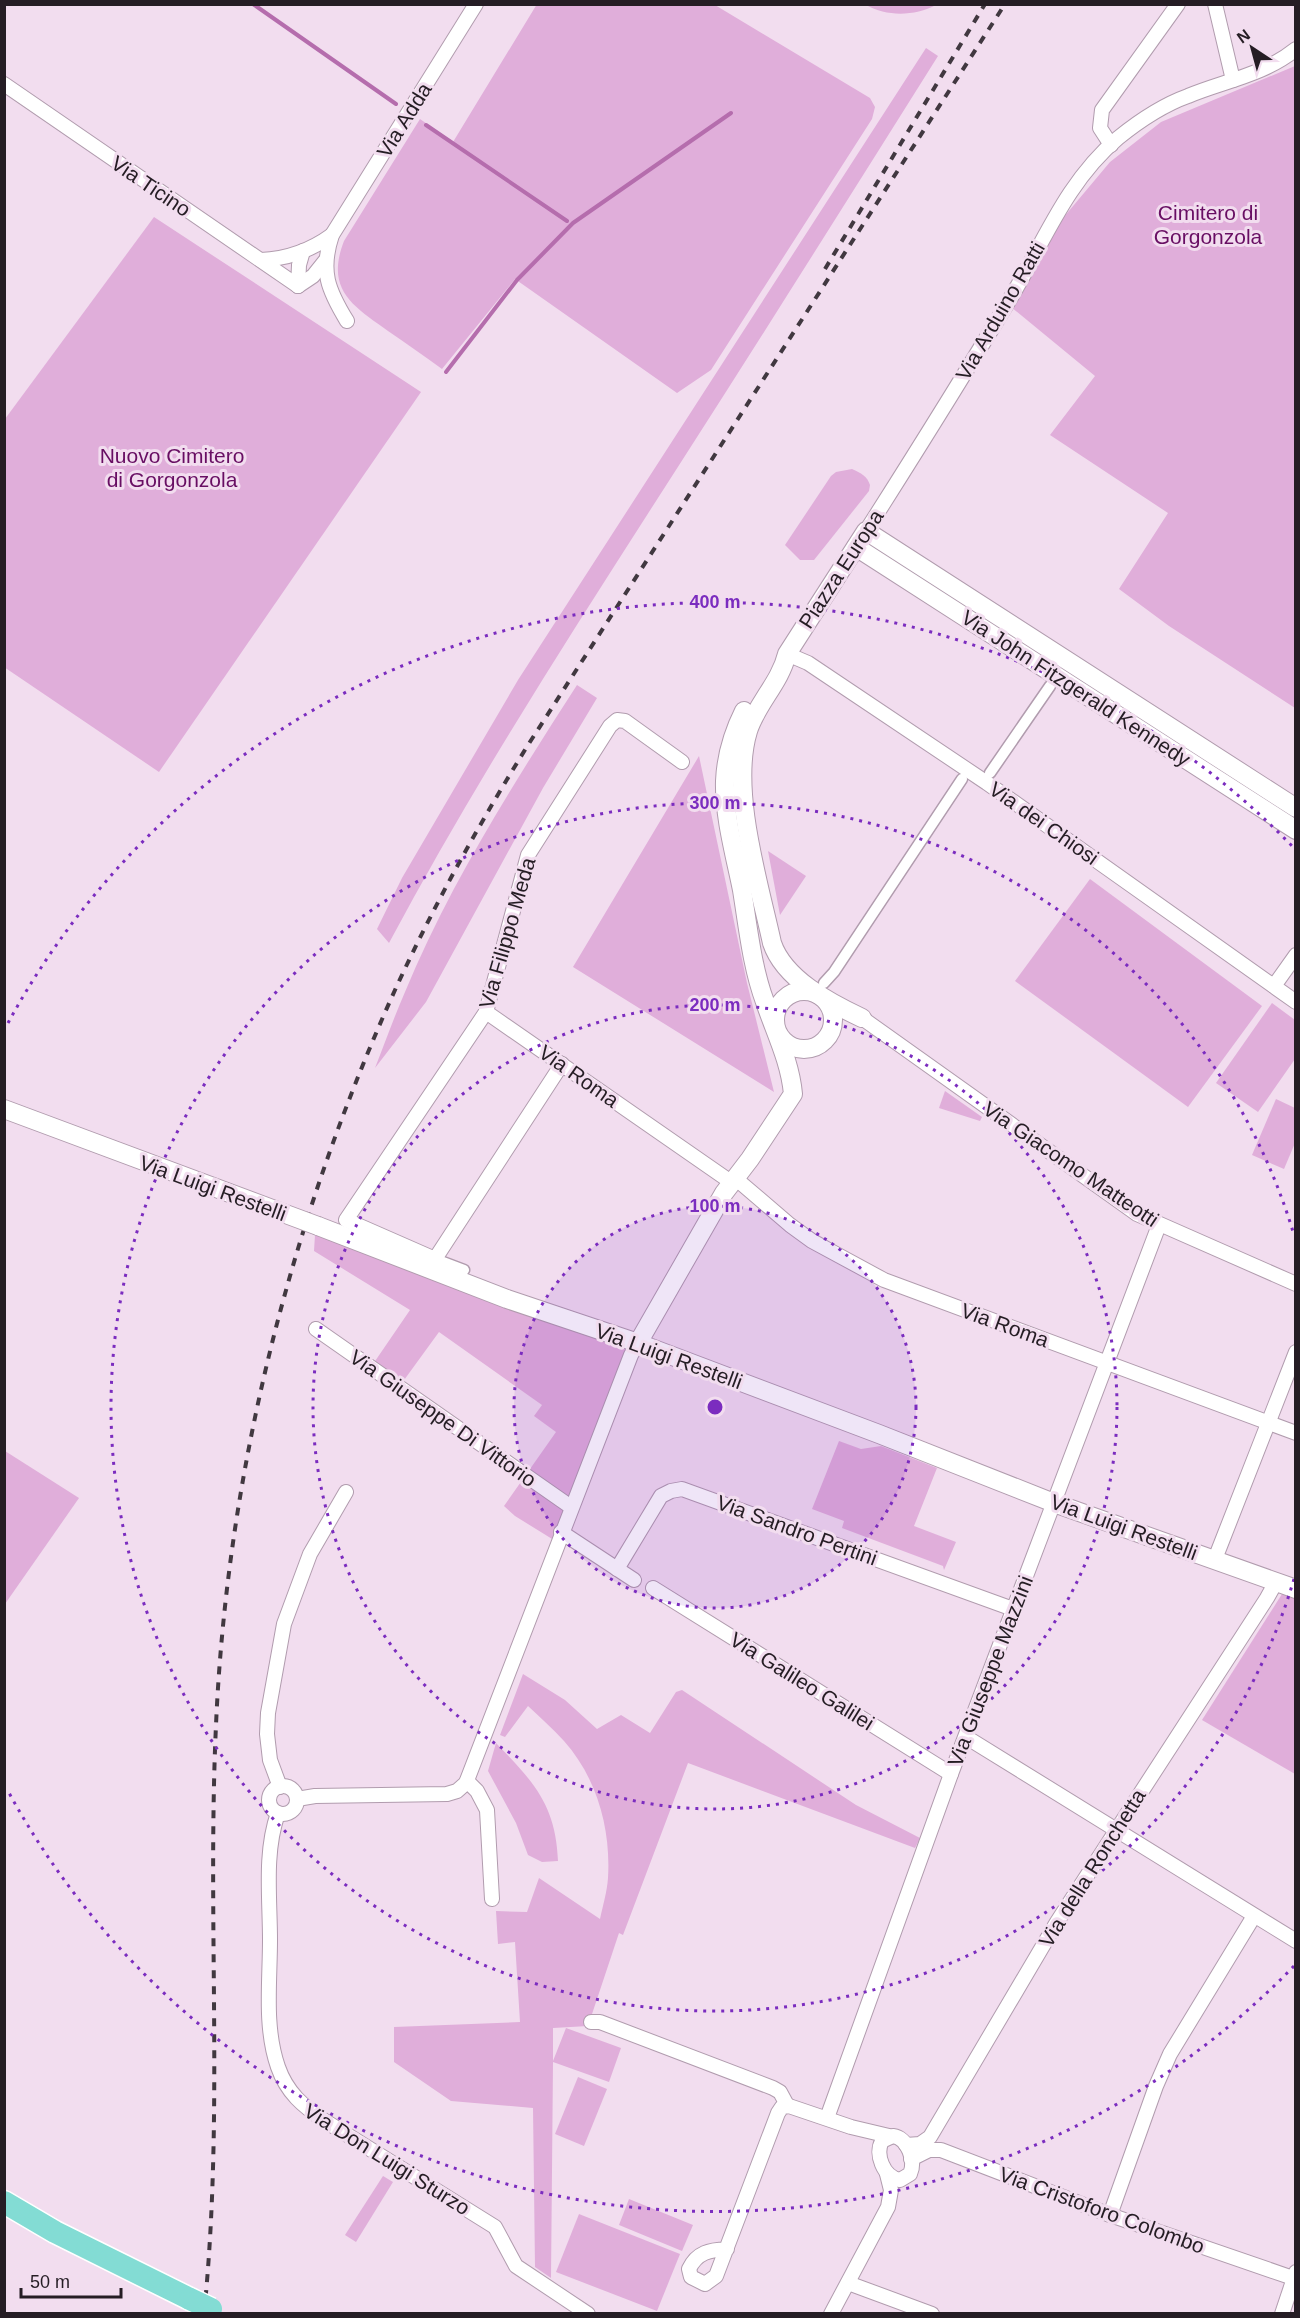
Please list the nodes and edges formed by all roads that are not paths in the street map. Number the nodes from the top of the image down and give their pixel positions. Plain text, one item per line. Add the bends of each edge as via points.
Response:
1 (476, 4) edge
2 (1178, 4) edge
3 (1215, 4) edge
4 (1296, 49) edge
5 (1233, 80) junction
6 (4, 84) edge
7 (1111, 145) junction
8 (332, 235) junction
9 (303, 251) junction
10 (261, 260) junction
11 (325, 261) junction
12 (298, 286) junction
13 (347, 321) dead end
14 (896, 484) joint
15 (866, 531) junction
16 (856, 547) junction
17 (787, 654) junction
18 (1050, 686) dead end
19 (682, 762) dead end
20 (990, 773) dead end
21 (962, 779) dead end
22 (1296, 808) edge
23 (1296, 830) edge
24 (1296, 955) edge
25 (1274, 986) junction
26 (823, 990) junction
27 (1296, 1002) edge
28 (486, 1012) junction
29 (862, 1018) joint
30 (777, 1032) junction
31 (562, 1064) junction
32 (4, 1102) edge
33 (4, 1109) edge
34 (43, 1124) junction
35 (733, 1180) junction
36 (1159, 1225) junction
37 (435, 1259) junction
38 (464, 1270) dead end
39 (1296, 1284) edge
40 (316, 1329) dead end
41 (638, 1343) junction
42 (1296, 1352) edge
43 (1107, 1363) junction
44 (1269, 1423) junction
45 (1296, 1433) edge
46 (346, 1492) dead end
47 (1054, 1503) junction
48 (571, 1507) junction
49 (561, 1532) junction
50 (1215, 1559) junction
51 (617, 1569) junction
52 (634, 1580) dead end
53 (1276, 1582) junction
54 (653, 1588) dead end
55 (1296, 1588) edge
56 (1013, 1609) junction
57 (966, 1737) junction
58 (951, 1774) junction
59 (467, 1781) junction
60 (280, 1787) junction
61 (297, 1799) junction
62 (278, 1813) junction
63 (1116, 1829) junction
64 (492, 1899) dead end
65 (1254, 1916) junction
66 (1296, 1941) edge
67 (591, 2022) dead end
68 (787, 2105) junction
69 (827, 2118) junction
70 (851, 2127) junction
71 (889, 2136) junction
72 (906, 2145) junction
73 (880, 2157) junction
74 (911, 2158) junction
75 (888, 2174) junction
76 (907, 2177) junction
77 (4, 2202) edge
78 (888, 2207) junction
79 (1110, 2215) junction
80 (727, 2249) dead end
81 (1294, 2275) edge
82 (848, 2283) junction
83 (215, 2311) edge
84 (588, 2313) edge
85 (831, 2313) edge
86 (932, 2313) edge
87 (1282, 2313) edge

1 - 8 street, Via Adda
2 - 7 street via 1102,110 1100,128
3 - 5 street
4 - 5 street, Via Arduino Ratti via 1270,66
5 - 7 street, Via Arduino Ratti via 1165,106
6 - 10 street, Via Ticino
7 - 14 street, Via Arduino Ratti via 1068,195 1011,298
8 - 9 street, Via Adda
8 - 11 street, Via Adda
9 - 10 street, Via Adda
9 - 12 street
10 - 12 street, Via Ticino
11 - 12 street, Via Adda via 314,276
11 - 13 street, Via Adda via 330,288
14 - 15 street, Piazza Europa
15 - 16 street, Piazza Europa
15 - 22 street, Via John Fitzgerald Kennedy
16 - 17 street, Piazza Europa
16 - 23 street, Via John Fitzgerald Kennedy
17 - 25 street, Via dei Chiosi via 808,663 987,783
17 - 26 street via 784,668 747,734 742,794 772,943 779,959 796,976
17 - 30 street via 776,662 740,718 725,780 726,808 757,973
18 - 20 street
19 - 28 street, Via Filippo Meda via 625,721 617,720 610,726 528,855
21 - 26 street
24 - 25 street
25 - 27 street, Via dei Chiosi
26 - 29 street
26 - 30 street via 787,997 777,1011
26 - 30 street via 833,1020 822,1043 812,1048 796,1048
28 - 31 street, Via Roma
28 - 37 street, Via Filippo Meda via 346,1220
29 - 36 street, Via Giacomo Matteotti via 1132,1211
30 - 35 street via 793,1091
31 - 35 street, Via Roma
31 - 37 street
32 - 34 street, Via Luigi Restelli
33 - 34 street, Via Luigi Restelli
34 - 41 street, Via Luigi Restelli, bridge via 466,1285
35 - 41 street
35 - 43 street, Via Roma via 797,1231 873,1274
36 - 39 street, Via Giacomo Matteotti
36 - 43 street, Via Giuseppe Mazzini
37 - 38 street
40 - 48 street, Via Giuseppe Di Vittorio
41 - 47 street, Via Luigi Restelli
41 - 48 street
42 - 44 street
43 - 44 street, Via Roma
43 - 47 street, Via Giuseppe Mazzini
44 - 45 street, Via Roma
44 - 50 street
46 - 60 street via 310,1554 284,1624 267,1734 270,1760
47 - 50 street, Via Luigi Restelli
47 - 56 street, Via Giuseppe Mazzini
48 - 49 street
49 - 51 street
49 - 59 street
50 - 53 street, Via Luigi Restelli
51 - 52 street
51 - 56 street, Via Sandro Pertini via 662,1495 682,1489
53 - 55 street, Via Luigi Restelli
53 - 63 street, Via della Ronchetta
54 - 58 street, Via Galileo Galilei
56 - 57 street, Via Giuseppe Mazzini
57 - 58 street, Via Giuseppe Mazzini
57 - 63 street
58 - 69 street, Via Giuseppe Mazzini
59 - 61 street via 447,1794
59 - 64 street via 487,1810
60 - 61 street via 291,1788
60 - 62 street, Via Don Luigi Sturzo via 269,1800
61 - 62 street via 293,1810
62 - 84 street, Via Don Luigi Sturzo via 270,1846 270,2014 278,2068 292,2094 325,2121 495,2227 516,2266
63 - 65 street
63 - 72 street, Via della Ronchetta via 1056,1922 930,2137 920,2144
65 - 66 street
65 - 79 street via 1170,2054
67 - 68 street via 600,2022 773,2088
68 - 69 street
68 - 80 street via 778,2113
69 - 70 street
70 - 71 street
70 - 73 street via 871,2143
71 - 72 street via 898,2137
71 - 73 street via 880,2144
72 - 74 street
73 - 75 street
74 - 76 street via 912,2168
74 - 79 street, Via Cristoforo Colombo via 929,2150 941,2150
75 - 76 street via 898,2180
75 - 78 street
76 - 78 street
77 - 83 main road, bridge via 55,2232
78 - 82 street
79 - 81 street, Via Cristoforo Colombo
81 - 87 street
82 - 85 street
82 - 86 street

